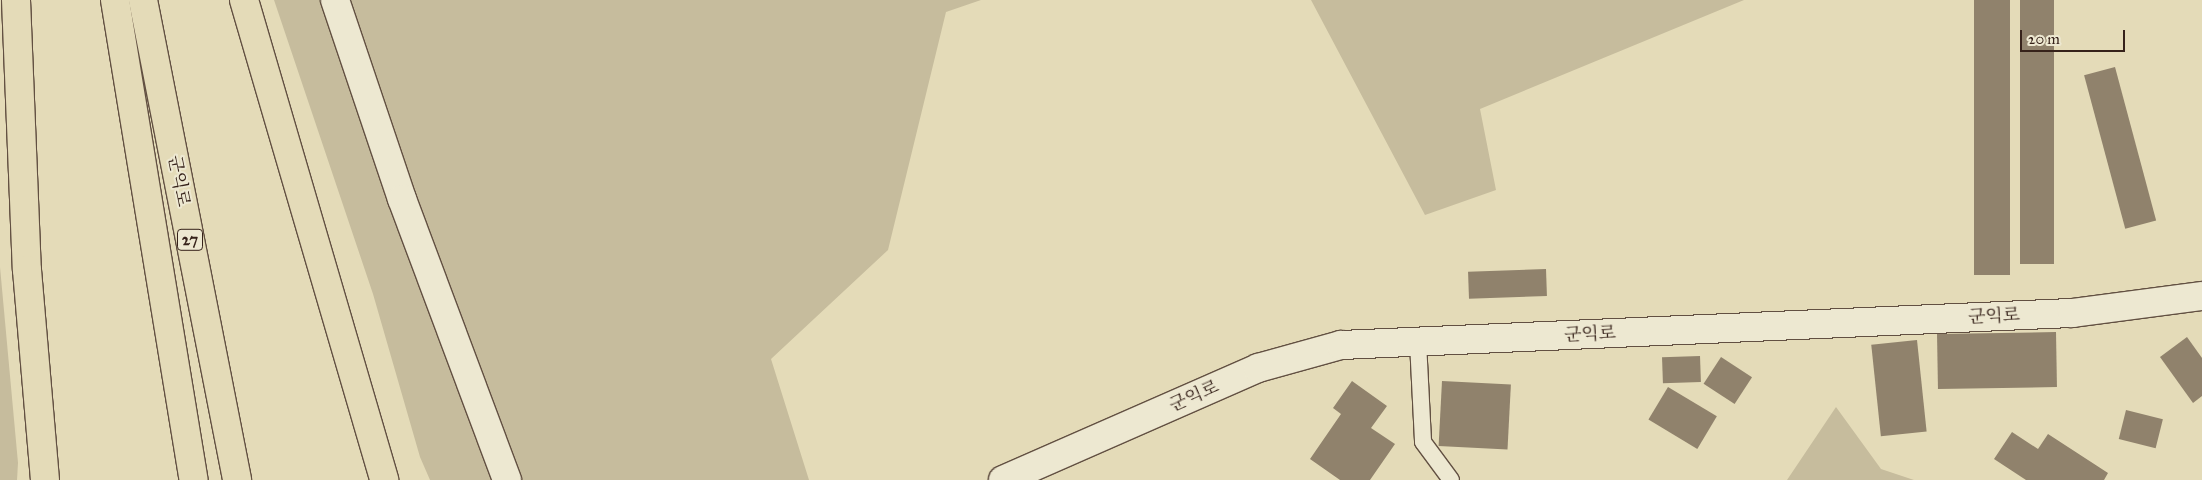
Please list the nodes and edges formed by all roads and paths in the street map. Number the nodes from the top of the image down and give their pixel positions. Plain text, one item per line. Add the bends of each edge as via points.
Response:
1 (16, 0) edge
2 (115, 0) edge
3 (143, 0) edge
4 (244, 0) edge
5 (335, 0) edge
6 (2202, 296) edge
7 (1418, 342) junction
8 (45, 480) edge
9 (194, 480) edge
10 (237, 480) edge
11 (384, 480) edge
12 (507, 480) edge
13 (1003, 480) edge
14 (1451, 480) edge

1 - 8 highway via 27,270
2 - 9 highway, 군익로 / 27
3 - 10 highway, 군익로 / 27
4 - 11 highway
5 - 12 street via 402,199
6 - 7 street, 군익로 via 2072,313
7 - 13 street, 군익로 via 1341,345 1258,368
7 - 14 lane via 1423,442

